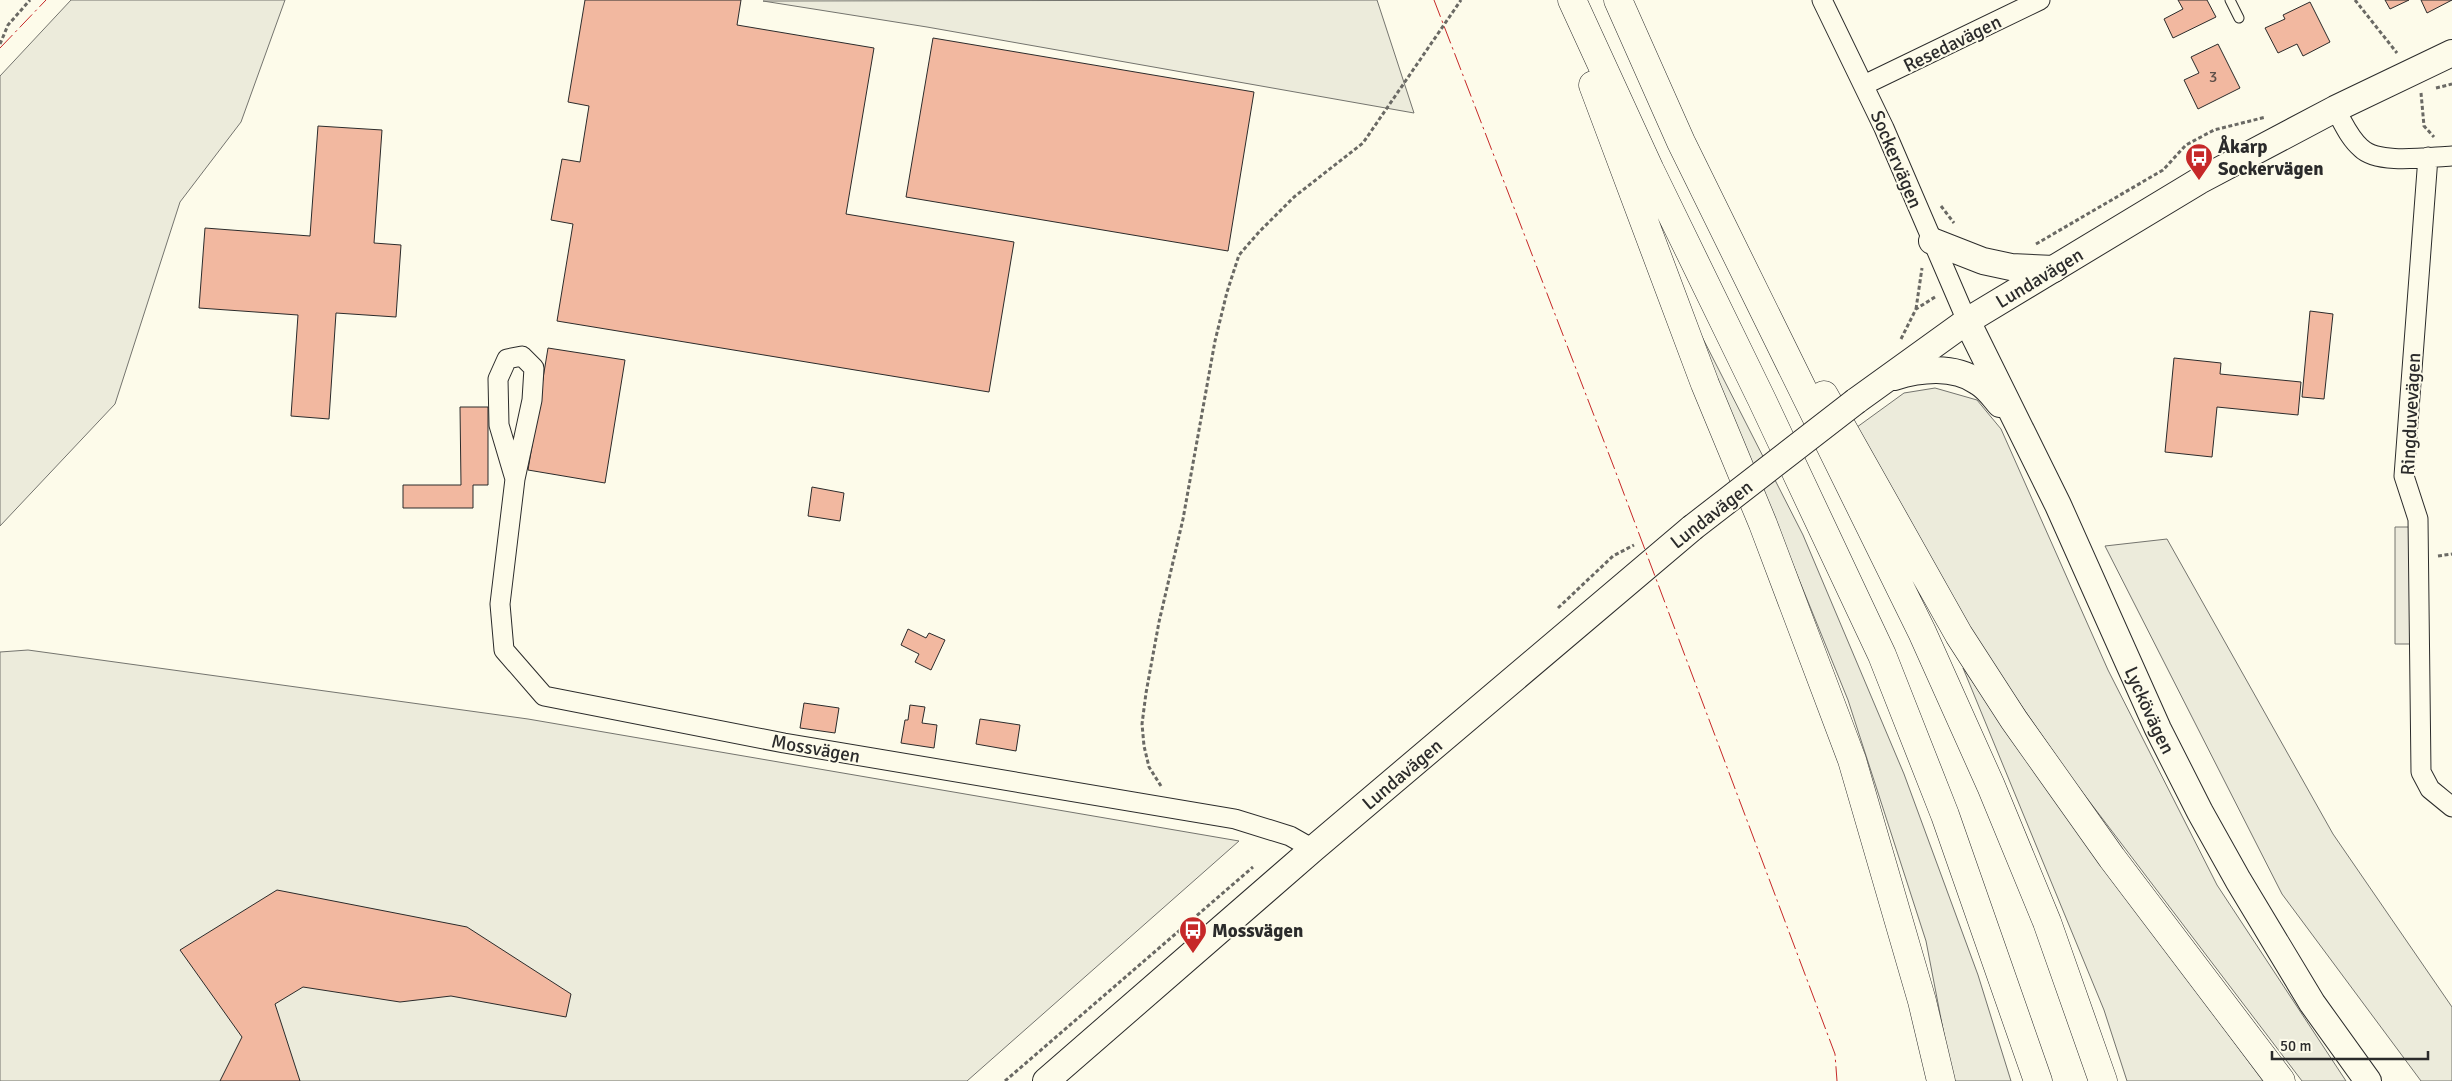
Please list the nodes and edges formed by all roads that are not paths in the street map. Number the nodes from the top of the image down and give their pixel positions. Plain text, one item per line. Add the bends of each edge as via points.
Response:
1 (1566, 0) edge
2 (1572, 0) edge
3 (1618, 0) edge
4 (1822, 0) edge
5 (2040, 0) edge
6 (2230, 0) edge
7 (2238, 18) dead end
8 (2452, 53) edge
9 (1864, 85) junction
10 (2336, 109) junction
11 (1681, 142) junction
12 (2452, 156) edge
13 (2428, 157) junction
14 (1932, 241) junction
15 (2054, 269) junction
16 (1966, 321) junction
17 (1882, 381) junction
18 (2025, 438) junction
19 (516, 479) junction
20 (2452, 807) edge
21 (1313, 849) junction
22 (1046, 1081) edge
23 (1941, 1081) edge
24 (2038, 1081) edge
25 (2103, 1081) edge
26 (2281, 1081) edge
27 (2368, 1081) edge

1 - 23 highway via 1640,212 1852,760 1922,1001
2 - 24 highway via 1882,655 1945,815
3 - 11 highway
4 - 9 street, Sockervägen
5 - 9 street, Resedavägen
6 - 7 lane
8 - 10 main road, Lundavägen
9 - 14 street, Sockervägen
10 - 13 street via 2353,139 2369,154 2388,158
10 - 15 main road, Lundavägen via 2199,181
11 - 25 highway via 1922,632 2047,922
11 - 26 highway via 1959,635 2014,720 2112,858
12 - 13 street
13 - 20 street, Ringduvevägen via 2404,476 2418,519 2421,772 2430,789
14 - 15 main road via 1983,261 2011,267
14 - 16 street, Sockervägen
15 - 16 main road, Lundavägen
16 - 17 main road, Lundavägen
16 - 18 main road, Lyckövägen
17 - 18 main road via 1928,370 1966,376 1979,382 2002,406
17 - 21 main road, Lundavägen, bridge via 1692,528
18 - 27 main road, Lyckövägen via 2158,729 2200,812 2312,1003
19 - 19 street, Mossvägen via 532,400 534,368 522,356 507,359 498,378 499,425
19 - 21 street, Mossvägen via 500,604 504,650 544,696 784,743 1259,825 1290,836
21 - 22 main road, Lundavägen

